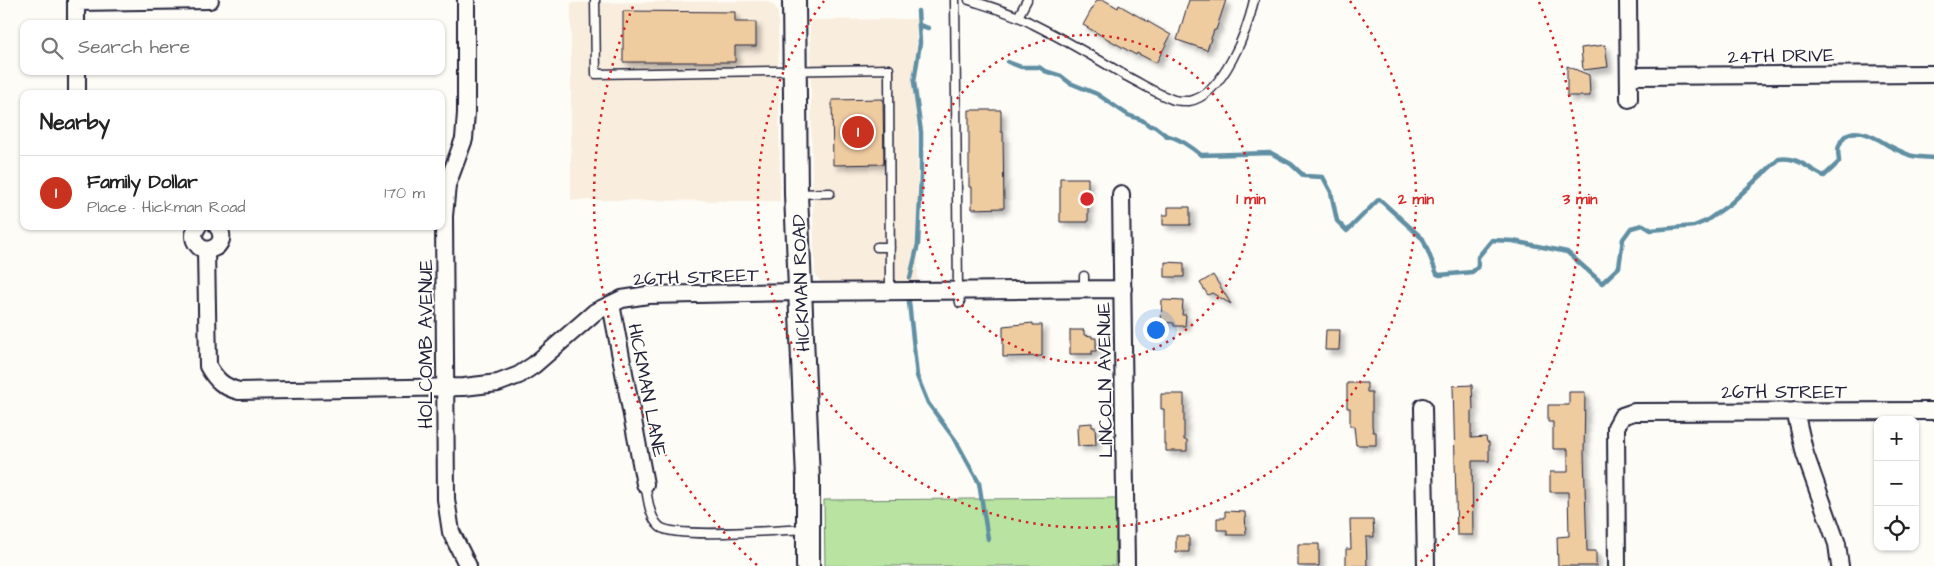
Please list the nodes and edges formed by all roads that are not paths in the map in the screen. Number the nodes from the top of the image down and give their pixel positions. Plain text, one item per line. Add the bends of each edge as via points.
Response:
1 (210, 0) edge
2 (466, 0) edge
3 (595, 0) edge
4 (794, 0) edge
5 (955, 0) edge
6 (969, 0) edge
7 (1027, 0) edge
8 (1254, 0) edge
9 (1628, 0) edge
10 (76, 1) edge
11 (1018, 17) junction
12 (76, 20) edge
13 (795, 70) junction
14 (1934, 74) edge
15 (77, 75) edge
16 (1629, 76) junction
17 (77, 90) edge
18 (1629, 99) dead end
19 (830, 193) dead end
20 (796, 194) junction
21 (1121, 194) dead end
22 (445, 206) edge
23 (196, 230) edge
24 (219, 230) edge
25 (444, 230) edge
26 (877, 247) dead end
27 (890, 247) junction
28 (206, 250) junction
29 (1123, 289) junction
30 (890, 291) junction
31 (800, 292) junction
32 (959, 296) junction
33 (611, 304) junction
34 (445, 387) junction
35 (1423, 407) dead end
36 (1795, 411) junction
37 (1934, 411) edge
38 (645, 484) joint
39 (808, 529) junction
40 (468, 566) edge
41 (808, 566) edge
42 (1126, 566) edge
43 (1426, 566) edge
44 (1618, 566) edge
45 (1840, 566) edge

1 - 10 street
2 - 22 street, HOLCOMB AVENUE via 464,138 447,185
3 - 13 lane via 596,74
4 - 13 main road, HICKMAN ROAD
5 - 32 lane
6 - 11 lane
7 - 11 lane
8 - 11 lane via 1230,65 1210,90 1190,101 1177,101 1154,91
9 - 16 street
10 - 12 street
13 - 20 main road, HICKMAN ROAD
13 - 27 lane via 889,69 886,192
14 - 16 street, 24TH DRIVE
15 - 17 street
16 - 18 street
19 - 20 lane
20 - 31 main road, HICKMAN ROAD
21 - 29 street, LINCOLN AVENUE
23 - 28 street via 195,242
24 - 28 street via 221,240 216,248
25 - 34 street, HOLCOMB AVENUE
26 - 27 lane
27 - 30 lane
28 - 34 street, 26TH STREET via 208,366 226,387 239,391
29 - 32 street, 26TH STREET via 1084,282
29 - 42 street, LINCOLN AVENUE
30 - 31 street, 26TH STREET
30 - 32 street, 26TH STREET
31 - 33 street, 26TH STREET via 648,295
31 - 39 main road, HICKMAN ROAD
33 - 34 street, 26TH STREET via 594,312 519,375 498,383
33 - 38 street, HICKMAN LANE
34 - 40 street, HOLCOMB AVENUE via 446,499 451,532
35 - 43 street
36 - 37 street, 26TH STREET
36 - 44 street, 26TH STREET via 1634,412 1622,416 1616,427
36 - 45 street via 1805,454 1834,536
38 - 39 lane via 654,521 662,528 714,533
39 - 41 main road, HICKMAN ROAD

